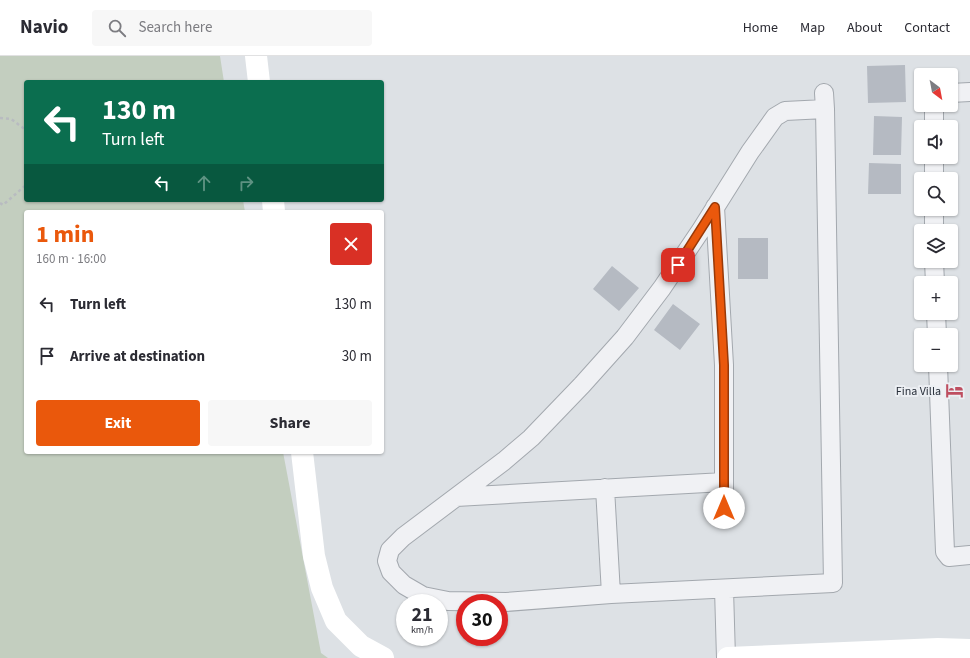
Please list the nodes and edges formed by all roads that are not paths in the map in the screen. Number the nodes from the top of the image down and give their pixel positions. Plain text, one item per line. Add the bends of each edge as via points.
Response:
1 (256, 56) edge
2 (259, 80) edge
3 (970, 92) edge
4 (958, 93) edge
5 (715, 207) junction
6 (938, 372) edge
7 (302, 454) edge
8 (724, 482) junction
9 (605, 488) junction
10 (456, 497) junction
11 (724, 508) dead end
12 (970, 555) edge
13 (724, 589) junction
14 (611, 594) junction
15 (970, 650) edge
16 (383, 658) edge
17 (727, 658) edge

1 - 2 main road
3 - 4 street
5 - 8 street via 724,365
5 - 10 street via 662,288 582,385 531,438
5 - 13 street via 775,117 786,111 824,101 833,584
6 - 12 street via 945,552 949,556
7 - 16 main road via 314,556 322,588 336,621 361,646
8 - 9 street
8 - 11 street
9 - 10 street
9 - 14 street
10 - 14 street via 390,550 387,561 391,572 404,585 423,596 448,601 506,602
13 - 14 street
13 - 17 street
15 - 17 main road via 938,649

